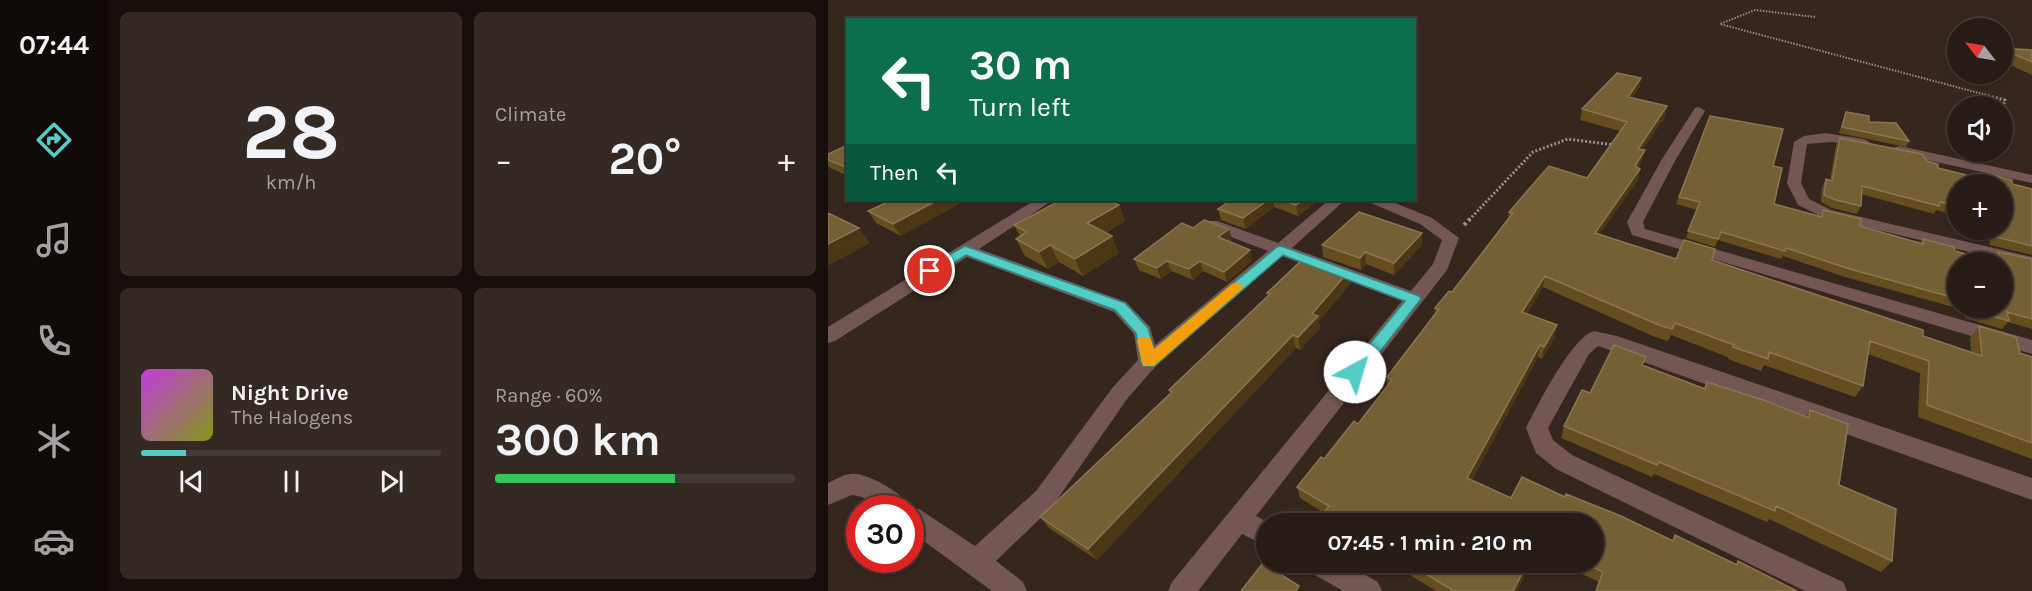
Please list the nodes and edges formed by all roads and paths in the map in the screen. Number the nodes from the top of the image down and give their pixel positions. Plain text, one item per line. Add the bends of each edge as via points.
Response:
1 (1815, 17) dead end
2 (1990, 96) edge
3 (1699, 111) dead end
4 (1617, 146) edge
5 (2032, 179) edge
6 (1043, 201) edge
7 (1337, 201) edge
8 (1378, 201) edge
9 (1211, 225) edge
10 (1451, 238) junction
11 (965, 250) junction
12 (1281, 250) junction
13 (2032, 262) edge
14 (1414, 299) junction
15 (828, 336) edge
16 (2032, 347) edge
17 (1148, 362) junction
18 (2032, 489) edge
19 (828, 494) edge
20 (878, 495) edge
21 (1237, 519) junction
22 (924, 527) edge
23 (1256, 529) edge
24 (976, 562) junction
25 (1337, 573) edge
26 (1014, 591) edge
27 (1181, 591) edge
28 (1370, 591) edge
29 (1834, 591) edge

1 - 2 path via 1755,10 1720,24
3 - 16 street via 1635,222 1638,232
4 - 10 path via 1568,139 1533,152
5 - 13 street via 1883,147 1812,137 1801,142 1794,183 1803,202 1826,213
6 - 11 street
7 - 12 street
8 - 10 street via 1426,221
9 - 12 street
10 - 14 street via 1441,266
11 - 15 street
11 - 17 street via 1120,307 1143,332
12 - 14 street
12 - 17 street
14 - 21 street
17 - 24 street via 1120,393 1044,499
18 - 29 street via 1610,341 1594,339 1582,349 1537,428 1544,446 1564,462
19 - 20 street via 851,484
21 - 23 street
21 - 27 street
22 - 24 street
24 - 26 street
25 - 28 street

